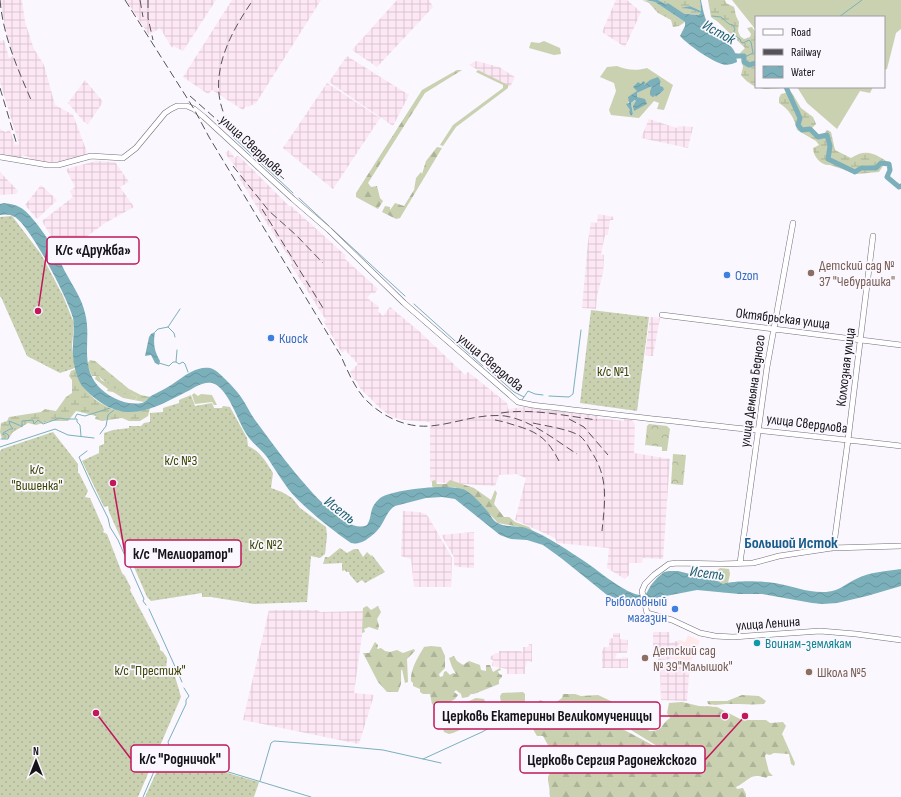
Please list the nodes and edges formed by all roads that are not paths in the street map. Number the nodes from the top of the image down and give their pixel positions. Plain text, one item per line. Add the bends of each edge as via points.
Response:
1 (0, 158) edge
2 (792, 223) dead end
3 (873, 236) dead end
4 (662, 316) dead end
5 (774, 329) junction
6 (860, 340) junction
7 (901, 345) edge
8 (758, 430) junction
9 (848, 440) junction
10 (901, 446) edge
11 (901, 546) edge
12 (832, 548) junction
13 (740, 563) junction
14 (901, 640) edge

1 - 8 street, улица Свердлова via 48,165 58,165 91,156 123,158 136,148 171,108 187,106 204,117 404,303 514,400 523,404
2 - 5 street, улица Демьяна Бедного
3 - 6 street, Колхозная улица
4 - 5 street, Октябрьская улица
5 - 6 street, Октябрьская улица
5 - 8 street, улица Демьяна Бедного
6 - 7 street, Октябрьская улица
6 - 9 street, Колхозная улица
8 - 9 street, улица Свердлова
8 - 13 street, улица Демьяна Бедного
9 - 10 street, улица Свердлова
9 - 12 street, Колхозная улица
11 - 12 street
12 - 13 street via 799,552 754,563
13 - 14 street, улица Ленина via 669,564 645,584 642,595 647,612 711,635 733,637 820,631

